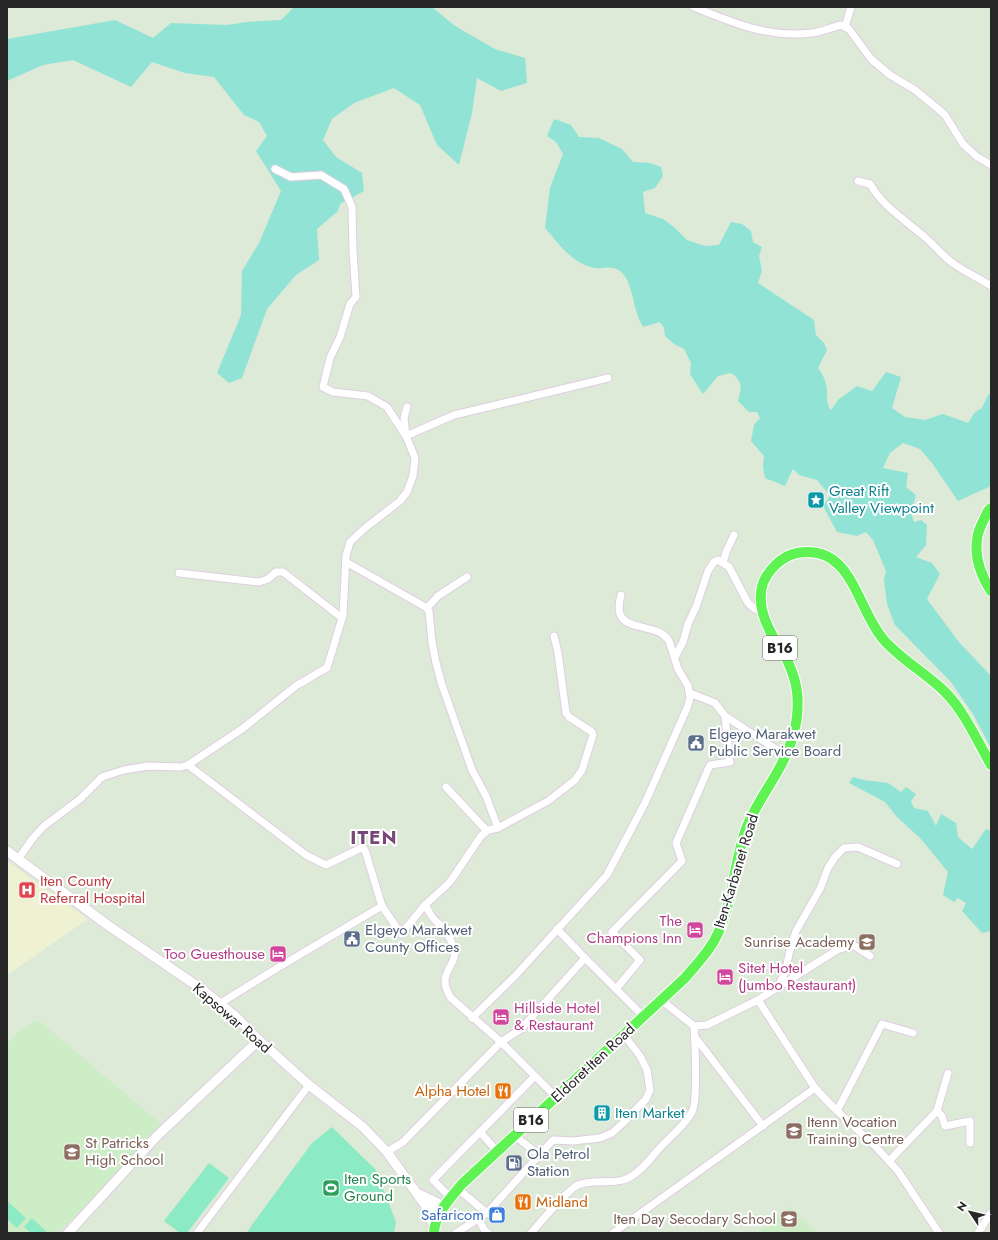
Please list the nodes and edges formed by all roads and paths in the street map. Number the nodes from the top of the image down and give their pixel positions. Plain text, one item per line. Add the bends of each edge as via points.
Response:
1 (694, 7) edge
2 (851, 7) edge
3 (845, 27) junction
4 (991, 165) edge
5 (275, 169) dead end
6 (858, 181) dead end
7 (991, 286) edge
8 (608, 378) dead end
9 (407, 407) dead end
10 (406, 436) junction
11 (991, 508) edge
12 (734, 535) dead end
13 (346, 562) junction
14 (723, 562) junction
15 (180, 573) dead end
16 (467, 577) dead end
17 (991, 592) edge
18 (621, 595) dead end
19 (427, 608) junction
20 (762, 611) junction
21 (342, 618) junction
22 (554, 636) dead end
23 (674, 657) junction
24 (690, 692) junction
25 (725, 716) junction
26 (785, 755) junction
27 (188, 765) junction
28 (991, 765) edge
29 (446, 788) dead end
30 (498, 828) junction
31 (487, 831) junction
32 (7, 851) edge
33 (18, 858) junction
34 (897, 864) dead end
35 (425, 905) junction
36 (382, 906) junction
37 (557, 929) junction
38 (870, 956) dead end
39 (585, 958) junction
40 (778, 987) junction
41 (616, 989) junction
42 (661, 1000) junction
43 (758, 1000) junction
44 (219, 1004) junction
45 (644, 1017) junction
46 (472, 1018) junction
47 (694, 1026) junction
48 (913, 1033) dead end
49 (624, 1035) junction
50 (695, 1037) junction
51 (259, 1040) junction
52 (501, 1042) junction
53 (948, 1073) dead end
54 (534, 1076) junction
55 (309, 1085) junction
56 (815, 1088) junction
57 (556, 1097) junction
58 (838, 1111) junction
59 (937, 1111) junction
60 (763, 1126) junction
61 (480, 1132) junction
62 (514, 1135) junction
63 (970, 1143) dead end
64 (498, 1151) junction
65 (387, 1152) junction
66 (539, 1155) junction
67 (889, 1161) junction
68 (458, 1189) junction
69 (417, 1193) junction
70 (451, 1198) junction
71 (423, 1202) junction
72 (441, 1210) junction
73 (487, 1213) junction
74 (991, 1213) edge
75 (478, 1218) junction
76 (434, 1230) edge
77 (68, 1233) edge
78 (197, 1233) edge
79 (456, 1233) edge
80 (488, 1233) edge
81 (531, 1233) edge
82 (613, 1233) edge
83 (939, 1233) edge
84 (978, 1233) edge

1 - 3 street via 739,26 769,32 800,34 814,33 841,25
2 - 3 street
3 - 4 street via 871,60 938,108 963,144
5 - 10 street via 291,177 321,176 344,189 352,207 356,297 350,304 340,337 330,358 323,387 333,392 368,396 387,407
6 - 7 street via 870,184 892,211 927,238 954,264
8 - 10 street via 454,415
9 - 10 street via 404,418
10 - 13 street via 415,458 413,476 407,492 400,501 350,542
11 - 17 main road via 978,534 976,550 983,579
12 - 14 street
13 - 19 street
13 - 21 street
14 - 20 street via 729,568 748,604
14 - 23 street via 714,562 708,572 683,642
15 - 21 street via 259,582 276,572 283,572
16 - 19 street via 435,598
18 - 23 street via 618,613 622,619 666,637
19 - 30 street via 442,685 472,770 486,796
20 - 26 main road, Iten-Karbanet Road / B16 via 774,640 788,662 797,691 798,718
20 - 28 main road, Iten-Karbanet Road / B16 via 764,583 772,568 782,558 810,551 830,556 853,584 868,616 884,639 946,692
21 - 27 street via 327,668 307,681 297,684 242,730
22 - 30 street via 566,713 592,732 591,743 582,770 572,783 548,801
23 - 24 street
24 - 25 street via 715,703
24 - 37 street via 687,708 645,802 608,875
25 - 26 street
25 - 41 street via 730,762 710,765 676,843 682,861 612,932 640,960
26 - 42 main road, Iten-Karbanet Road / B16 via 746,827 722,924 714,941 698,963
27 - 33 street via 148,766 102,777 80,799 44,826
27 - 36 street via 306,855 326,865 361,848 365,850
29 - 31 street
30 - 31 street
31 - 35 street via 450,882
32 - 33 main road, Kapsowar Road
33 - 44 main road, Kapsowar Road
34 - 40 street via 858,846 844,848 835,856 820,889 796,930 786,970
35 - 36 street via 401,934
35 - 46 street via 433,919 444,929 454,948 453,959 445,979 446,990
36 - 44 street
37 - 39 street
37 - 46 street via 515,976
38 - 40 street via 853,945 848,946 837,950
39 - 41 street
39 - 52 street via 521,1029
40 - 43 street
41 - 45 street
42 - 45 main road, Iten-Karbanet Road / B16
42 - 47 street
43 - 47 street via 707,1024
43 - 56 street
44 - 51 main road, Kapsowar Road
45 - 49 main road, Eldoret-Iten Road / B16
46 - 52 street
47 - 50 street
48 - 58 street via 882,1024
49 - 57 main road, Eldoret-Iten Road / B16
49 - 66 street via 647,1070 650,1090 646,1099 612,1133 600,1138 553,1140
50 - 60 street
50 - 81 street via 693,1110 686,1121 644,1167 624,1180 578,1185 568,1192
51 - 55 main road, Kapsowar Road
51 - 77 main road via 157,1136
52 - 54 street
52 - 65 street via 403,1142
53 - 59 street
54 - 57 street
54 - 61 street
55 - 65 main road, Kapsowar Road via 363,1127
55 - 78 street
56 - 58 street
56 - 60 street
57 - 62 main road, Eldoret-Iten Road / B16
58 - 67 street
59 - 63 street via 942,1116 945,1126 970,1120
59 - 67 street
60 - 82 street
61 - 64 street
61 - 70 street via 433,1180
62 - 64 main road, Eldoret-Iten Road / B16
62 - 66 street
64 - 68 main road, Eldoret-Iten Road / B16
65 - 69 main road, Kapsowar Road
66 - 73 street
67 - 83 street
68 - 70 main road, Eldoret-Iten Road / B16
68 - 73 street
69 - 71 main road, Kapsowar Road
69 - 72 main road, Kapsowar Road
70 - 72 main road, Eldoret-Iten Road / B16
71 - 72 main road, Kapsowar Road
71 - 76 main road
72 - 76 main road, Eldoret-Iten Road / B16
73 - 75 street
74 - 84 street
75 - 79 street
75 - 80 street

